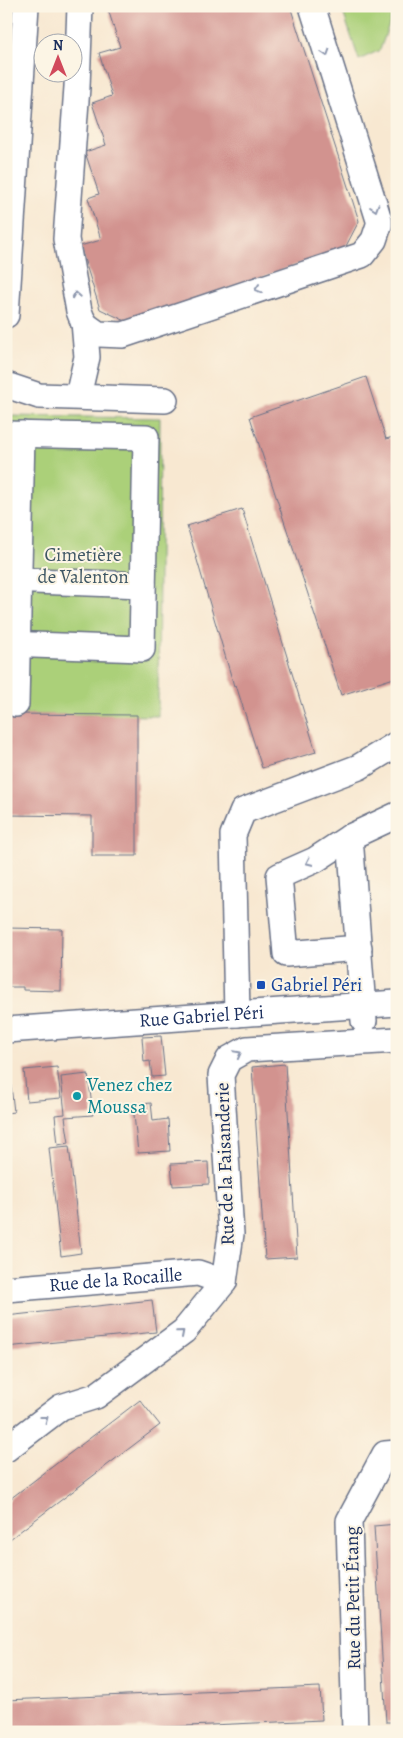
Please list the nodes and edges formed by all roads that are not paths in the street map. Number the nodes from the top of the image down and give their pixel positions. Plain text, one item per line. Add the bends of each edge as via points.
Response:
1 (26, 6) edge
2 (80, 6) edge
3 (312, 6) edge
4 (12, 162) edge
5 (6, 315) edge
6 (84, 322) junction
7 (124, 335) junction
8 (87, 358) junction
9 (6, 385) edge
10 (78, 396) junction
11 (165, 400) dead end
12 (14, 434) edge
13 (13, 581) edge
14 (143, 585) junction
15 (12, 644) edge
16 (16, 704) dead end
17 (397, 744) edge
18 (397, 815) edge
19 (350, 837) junction
20 (359, 948) junction
21 (397, 1003) edge
22 (362, 1005) junction
23 (237, 1014) junction
24 (6, 1030) edge
25 (397, 1040) edge
26 (366, 1041) junction
27 (224, 1282) junction
28 (6, 1289) edge
29 (6, 1449) edge
30 (397, 1453) edge
31 (355, 1732) edge

1 - 4 street
6 -> 2 street via 79,311 66,239
3 -> 7 street via 379,220 374,240 362,255
4 - 5 street
6 - 7 street via 98,334
6 - 8 street
7 - 8 street via 105,342
8 - 10 street
9 - 10 street via 39,396
10 - 11 street
12 - 13 street
12 - 14 street via 146,437
13 - 14 street
13 - 15 street
14 - 15 street via 142,649
15 - 16 street
17 - 23 street via 359,767 243,811 233,835
18 - 19 street
19 - 20 street
19 -> 20 street via 315,860 279,876 286,954
20 - 22 street
21 - 22 street, Rue Gabriel Péri
22 - 23 street, Rue Gabriel Péri
22 - 26 street
23 - 24 street, Rue Gabriel Péri
25 - 26 street
27 -> 26 street, Rue de la Faisanderie via 231,1234 222,1075 229,1059 247,1050
27 - 28 street, Rue de la Rocaille via 198,1272
29 -> 27 street via 61,1407 96,1396 184,1331
30 - 31 street, Rue du Petit Étang via 385,1454 349,1521

